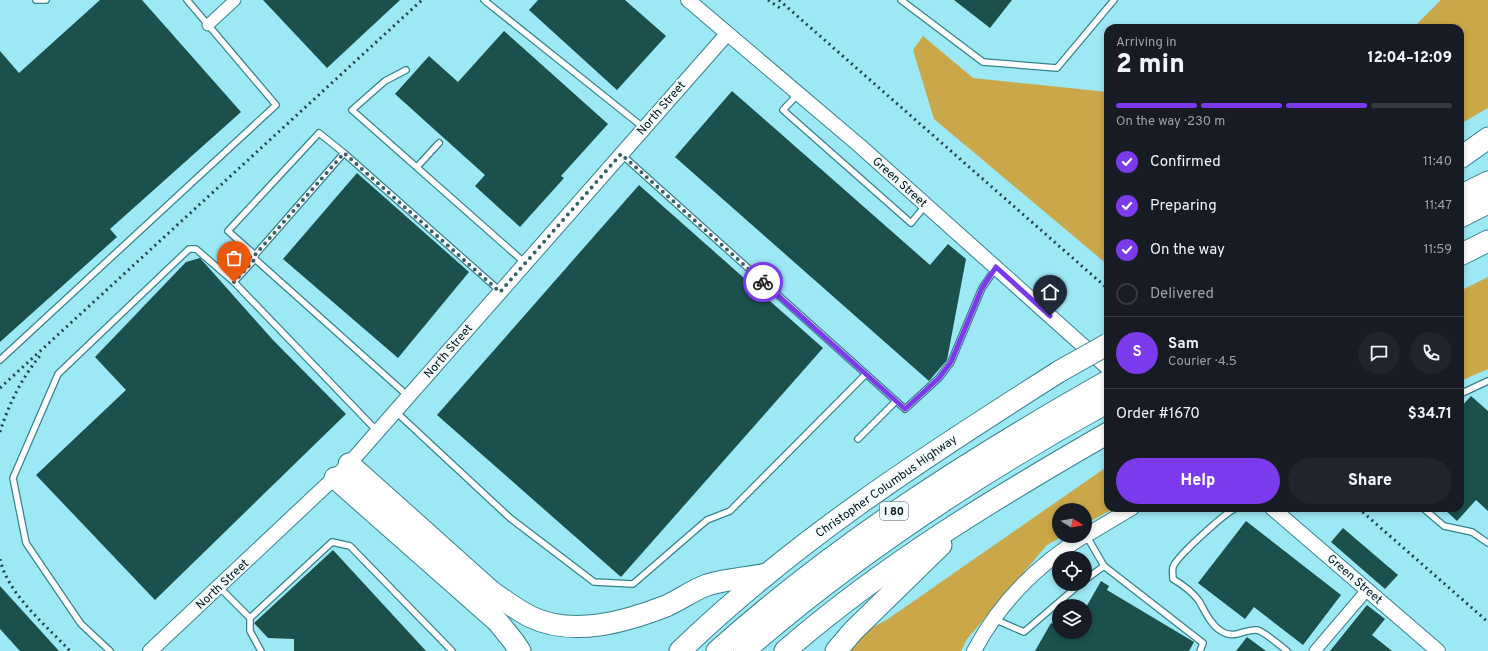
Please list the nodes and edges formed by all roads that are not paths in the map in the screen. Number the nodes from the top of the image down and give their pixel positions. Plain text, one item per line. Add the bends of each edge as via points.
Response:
1 (36, 0) edge
2 (46, 0) edge
3 (187, 0) edge
4 (235, 0) edge
5 (484, 0) edge
6 (688, 0) edge
7 (901, 0) edge
8 (1114, 0) edge
9 (208, 25) junction
10 (727, 34) junction
11 (406, 70) dead end
12 (798, 94) junction
13 (644, 128) junction
14 (1488, 138) edge
15 (439, 143) dead end
16 (1488, 146) edge
17 (344, 153) junction
18 (621, 154) junction
19 (1464, 155) edge
20 (1464, 156) edge
21 (416, 167) junction
22 (1488, 182) edge
23 (1464, 194) edge
24 (1488, 203) edge
25 (926, 205) junction
26 (1464, 215) edge
27 (1488, 241) edge
28 (1464, 253) edge
29 (255, 257) junction
30 (525, 263) junction
31 (996, 267) junction
32 (234, 282) junction
33 (500, 292) junction
34 (1104, 346) edge
35 (0, 360) edge
36 (1104, 364) edge
37 (866, 374) junction
38 (1488, 381) edge
39 (1104, 389) edge
40 (1464, 392) edge
41 (408, 396) junction
42 (1098, 400) edge
43 (896, 401) junction
44 (395, 411) junction
45 (377, 431) junction
46 (1104, 435) edge
47 (858, 439) dead end
48 (342, 471) junction
49 (976, 510) junction
50 (1125, 512) edge
51 (1230, 512) edge
52 (1277, 512) edge
53 (1428, 512) edge
54 (1092, 532) edge
55 (1075, 543) edge
56 (1089, 543) edge
57 (1488, 543) edge
58 (1104, 566) junction
59 (767, 574) junction
60 (1092, 575) edge
61 (219, 587) junction
62 (1367, 590) junction
63 (1072, 591) edge
64 (250, 618) junction
65 (993, 618) junction
66 (110, 651) edge
67 (150, 651) edge
68 (261, 651) edge
69 (452, 651) edge
70 (520, 651) edge
71 (680, 651) edge
72 (717, 651) edge
73 (744, 651) edge
74 (785, 651) edge
75 (836, 651) edge
76 (974, 651) edge
77 (1200, 651) edge
78 (1287, 651) edge
79 (1315, 651) edge
80 (1438, 651) edge

1 - 2 lane
3 - 9 lane
4 - 9 street
5 - 13 lane
6 - 10 street, Green Street
7 - 8 lane via 983,62 1057,68
9 - 35 lane via 276,104
10 - 12 street, Green Street
10 - 13 street, North Street
11 - 21 lane via 384,82 352,110
12 - 25 street, Green Street
12 - 25 lane via 783,110 911,223
13 - 18 street, North Street
14 - 19 highway
15 - 21 lane
16 - 20 highway
17 - 29 lane
17 - 29 lane via 319,133 228,231
17 - 33 lane
18 - 30 street, North Street
18 - 37 lane
21 - 30 lane
22 - 23 highway
24 - 26 highway
25 - 31 street, Green Street
27 - 28 highway
29 - 32 lane
29 - 41 lane
30 - 33 street, North Street
31 - 36 street, Green Street
31 - 43 lane via 982,288 951,362 905,409
32 - 45 lane
32 - 66 lane via 196,249 189,249 58,374 13,478 26,543 81,624
33 - 41 street, North Street
34 - 59 highway, Christopher Columbus Highway / I 80, bridge via 1060,371 925,457
37 - 43 lane
37 - 44 lane via 730,511 707,520 633,584 594,582 510,518
38 - 40 lane
39 - 42 highway, I 80
41 - 44 street, North Street
42 - 72 highway, I 80 via 971,461 880,521 780,597
42 - 73 highway, I 80 via 888,538 815,592
43 - 47 lane
44 - 45 street, North Street
45 - 48 street, North Street
46 - 49 highway
48 - 59 highway via 492,592 532,617 552,624 598,626 630,619 668,606 707,585
48 - 61 street, North Street
48 - 70 highway via 498,622
49 - 74 highway via 874,580
49 - 75 highway via 853,631
50 - 54 street
51 - 78 lane via 1179,558 1172,567 1173,579 1188,588 1220,631 1230,635 1258,630
52 - 62 street, Green Street
53 - 57 lane via 1444,526 1472,532
55 - 65 street via 1036,571
56 - 58 lane
58 - 60 lane
58 - 77 lane via 1203,643
59 - 71 highway, Christopher Columbus Highway / I 80
61 - 64 lane
61 - 67 street, North Street
62 - 79 street
62 - 80 street, Green Street
63 - 65 lane via 1024,632
64 - 68 lane via 250,631
64 - 69 lane via 332,542 350,546
65 - 76 street

